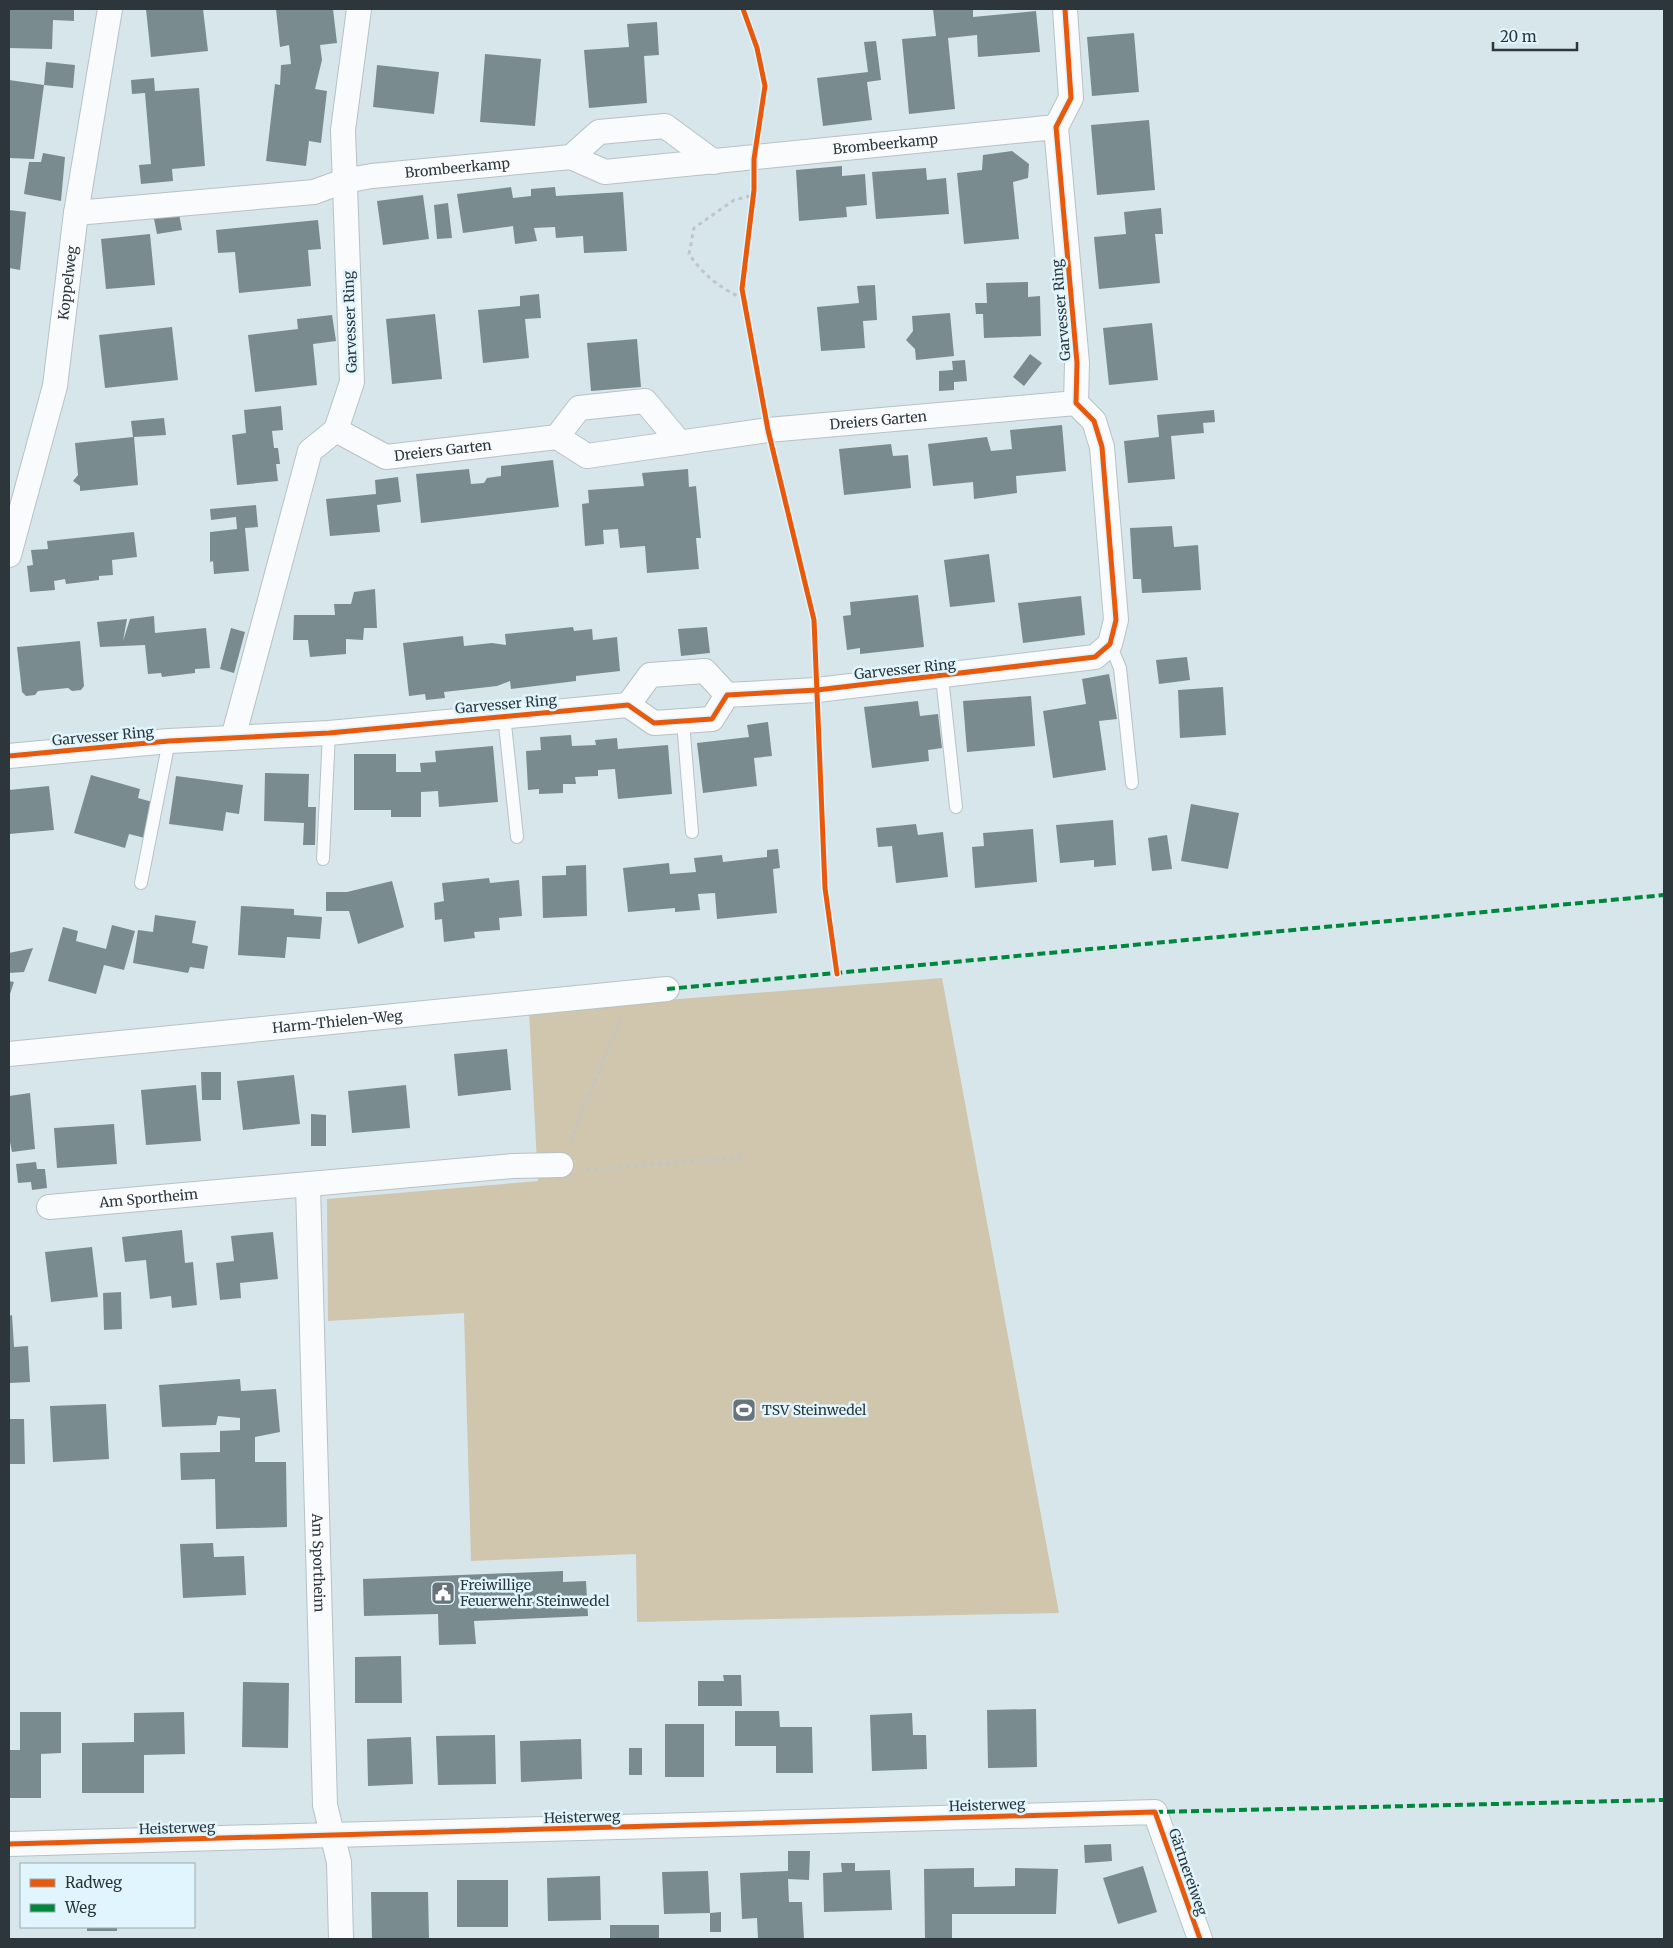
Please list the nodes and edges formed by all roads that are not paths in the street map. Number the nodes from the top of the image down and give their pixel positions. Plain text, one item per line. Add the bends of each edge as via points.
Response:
1 (110, 9) edge
2 (359, 9) edge
3 (1065, 9) edge
4 (1056, 127) junction
5 (570, 157) junction
6 (714, 162) junction
7 (344, 181) junction
8 (76, 213) junction
9 (1076, 403) junction
10 (336, 430) junction
11 (557, 438) junction
12 (680, 444) junction
13 (9, 555) edge
14 (1110, 644) junction
15 (942, 677) junction
16 (727, 695) junction
17 (628, 705) junction
18 (504, 715) junction
19 (683, 722) junction
20 (329, 734) junction
21 (233, 738) junction
22 (169, 741) junction
23 (9, 756) edge
24 (1132, 783) dead end
25 (956, 806) dead end
26 (692, 832) dead end
27 (517, 837) dead end
28 (322, 859) dead end
29 (141, 883) dead end
30 (667, 989) dead end
31 (9, 1054) edge
32 (561, 1165) road end
33 (308, 1185) junction
34 (49, 1207) dead end
35 (1156, 1812) joint
36 (333, 1835) junction
37 (9, 1844) edge
38 (341, 1939) edge
39 (1200, 1939) edge

1 - 8 street, Koppelweg
2 - 7 street, Garvesser Ring via 343,130
3 - 4 street via 1071,98
4 - 6 street, Brombeerkamp
4 - 9 street, Garvesser Ring via 1077,362
5 - 6 street, Brombeerkamp via 605,172
5 - 6 street via 599,132 665,126
5 - 7 street, Brombeerkamp
7 - 8 street via 314,192
7 - 10 street, Garvesser Ring via 352,382
8 - 13 street, Koppelweg via 55,386
9 - 12 street, Dreiers Garten via 768,430
9 - 14 street via 1094,421 1102,447 1116,620
10 - 11 street, Dreiers Garten via 386,457
10 - 21 street via 310,451
11 - 12 street, Dreiers Garten via 587,456
11 - 12 street via 579,408 645,401
14 - 15 street, Garvesser Ring via 1095,657
14 - 24 lane via 1120,668
15 - 16 street, Garvesser Ring via 817,690
15 - 25 lane, Garvesser Ring
16 - 17 street via 705,671 650,675
16 - 19 street via 712,719
17 - 18 street, Garvesser Ring
17 - 19 street via 654,723
18 - 20 street, Garvesser Ring
18 - 27 lane, Garvesser Ring
19 - 26 lane
20 - 21 street, Garvesser Ring
20 - 28 lane
21 - 22 street, Garvesser Ring
22 - 23 street, Garvesser Ring
22 - 29 lane, Garvesser Ring
30 - 31 street, Harm-Thielen-Weg
32 - 33 street, Am Sportheim via 512,1166
33 - 34 street, Am Sportheim
33 - 36 street, Am Sportheim via 325,1805
35 - 36 street, Heisterweg
35 - 39 street, Gärtnereiweg
36 - 37 street, Heisterweg
36 - 38 street, Am Sportheim via 339,1862

